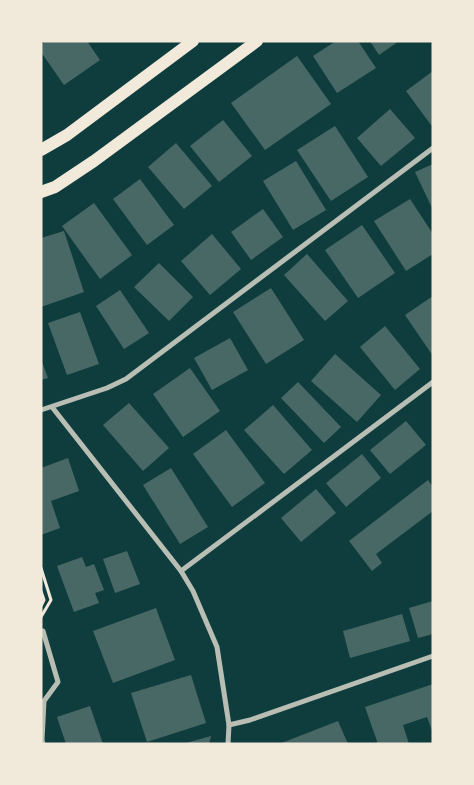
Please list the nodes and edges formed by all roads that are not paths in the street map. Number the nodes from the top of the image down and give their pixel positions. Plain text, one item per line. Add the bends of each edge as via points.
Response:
1 (193, 41) edge
2 (257, 41) edge
3 (433, 148) edge
4 (41, 150) edge
5 (41, 192) edge
6 (433, 382) edge
7 (52, 407) junction
8 (41, 410) edge
9 (181, 571) junction
10 (43, 630) dead end
11 (433, 656) edge
12 (229, 725) junction
13 (43, 744) edge
14 (228, 744) edge

1 - 4 main road via 67,135
2 - 5 main road via 94,161 55,187
3 - 7 street via 132,375 107,388
6 - 9 street
7 - 8 street
7 - 9 street
9 - 12 street via 193,591 216,647
10 - 13 street via 58,682 44,701
11 - 12 street
12 - 14 street

